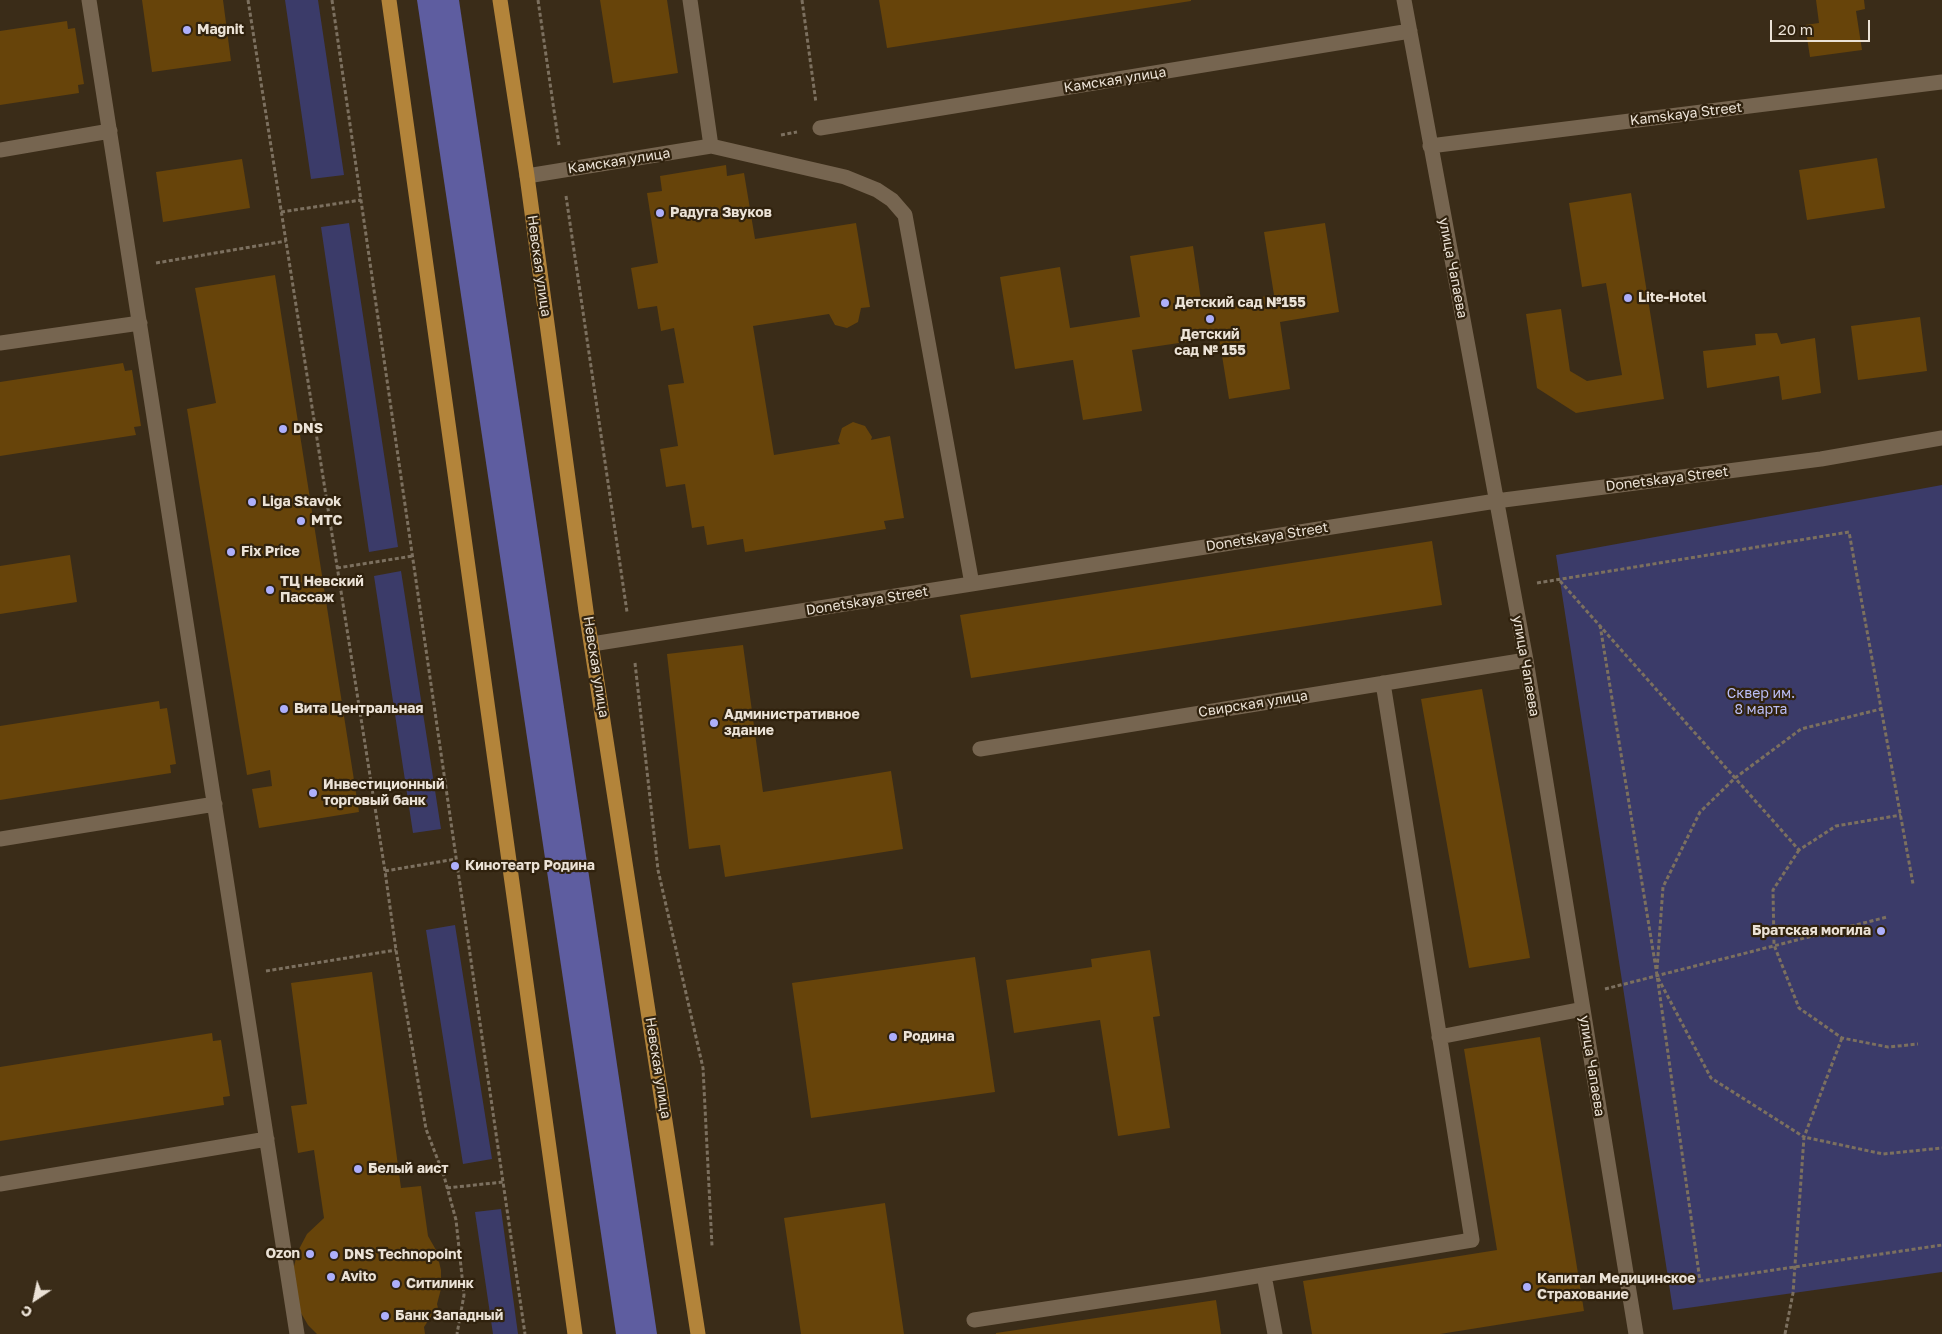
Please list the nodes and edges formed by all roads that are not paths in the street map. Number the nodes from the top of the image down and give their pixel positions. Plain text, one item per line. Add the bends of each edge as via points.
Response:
1 (89, 0) edge
2 (389, 0) edge
3 (500, 0) edge
4 (690, 0) edge
5 (1404, 0) edge
6 (1410, 32) junction
7 (1942, 82) edge
8 (820, 128) road end
9 (110, 131) junction
10 (711, 146) junction
11 (1430, 146) junction
12 (0, 150) edge
13 (527, 176) junction
14 (140, 323) junction
15 (0, 343) edge
16 (1942, 438) edge
17 (1496, 501) junction
18 (972, 584) junction
19 (592, 644) junction
20 (1526, 660) junction
21 (1383, 683) junction
22 (980, 749) dead end
23 (215, 804) junction
24 (0, 839) edge
25 (1583, 1009) junction
26 (1439, 1037) junction
27 (267, 1139) junction
28 (0, 1184) edge
29 (1264, 1274) junction
30 (974, 1320) dead end
31 (297, 1334) edge
32 (575, 1334) edge
33 (698, 1334) edge
34 (1275, 1334) edge
35 (1636, 1334) edge

1 - 9 street
2 - 32 main road
3 - 13 main road, Невская улица
4 - 10 street
5 - 6 street, улица Чапаева
6 - 8 street, Камская улица
6 - 11 street, улица Чапаева
7 - 11 street, Kamskaya Street
9 - 12 street
9 - 14 street
10 - 13 street, Камская улица
10 - 18 street via 845,177 878,190 905,215
11 - 17 street, улица Чапаева
13 - 19 main road, Невская улица
14 - 15 street
14 - 23 street
16 - 17 street, Donetskaya Street via 1820,459
17 - 18 street, Donetskaya Street
17 - 20 street, улица Чапаева
18 - 19 street, Donetskaya Street
19 - 33 main road, Невская улица
20 - 21 street, Свирская улица
20 - 25 street, улица Чапаева
21 - 22 street, Свирская улица
21 - 26 street
23 - 24 street
23 - 27 street
25 - 26 street
25 - 35 street, улица Чапаева
26 - 29 street via 1472,1240
27 - 28 street
27 - 31 street
29 - 30 street
29 - 34 street

